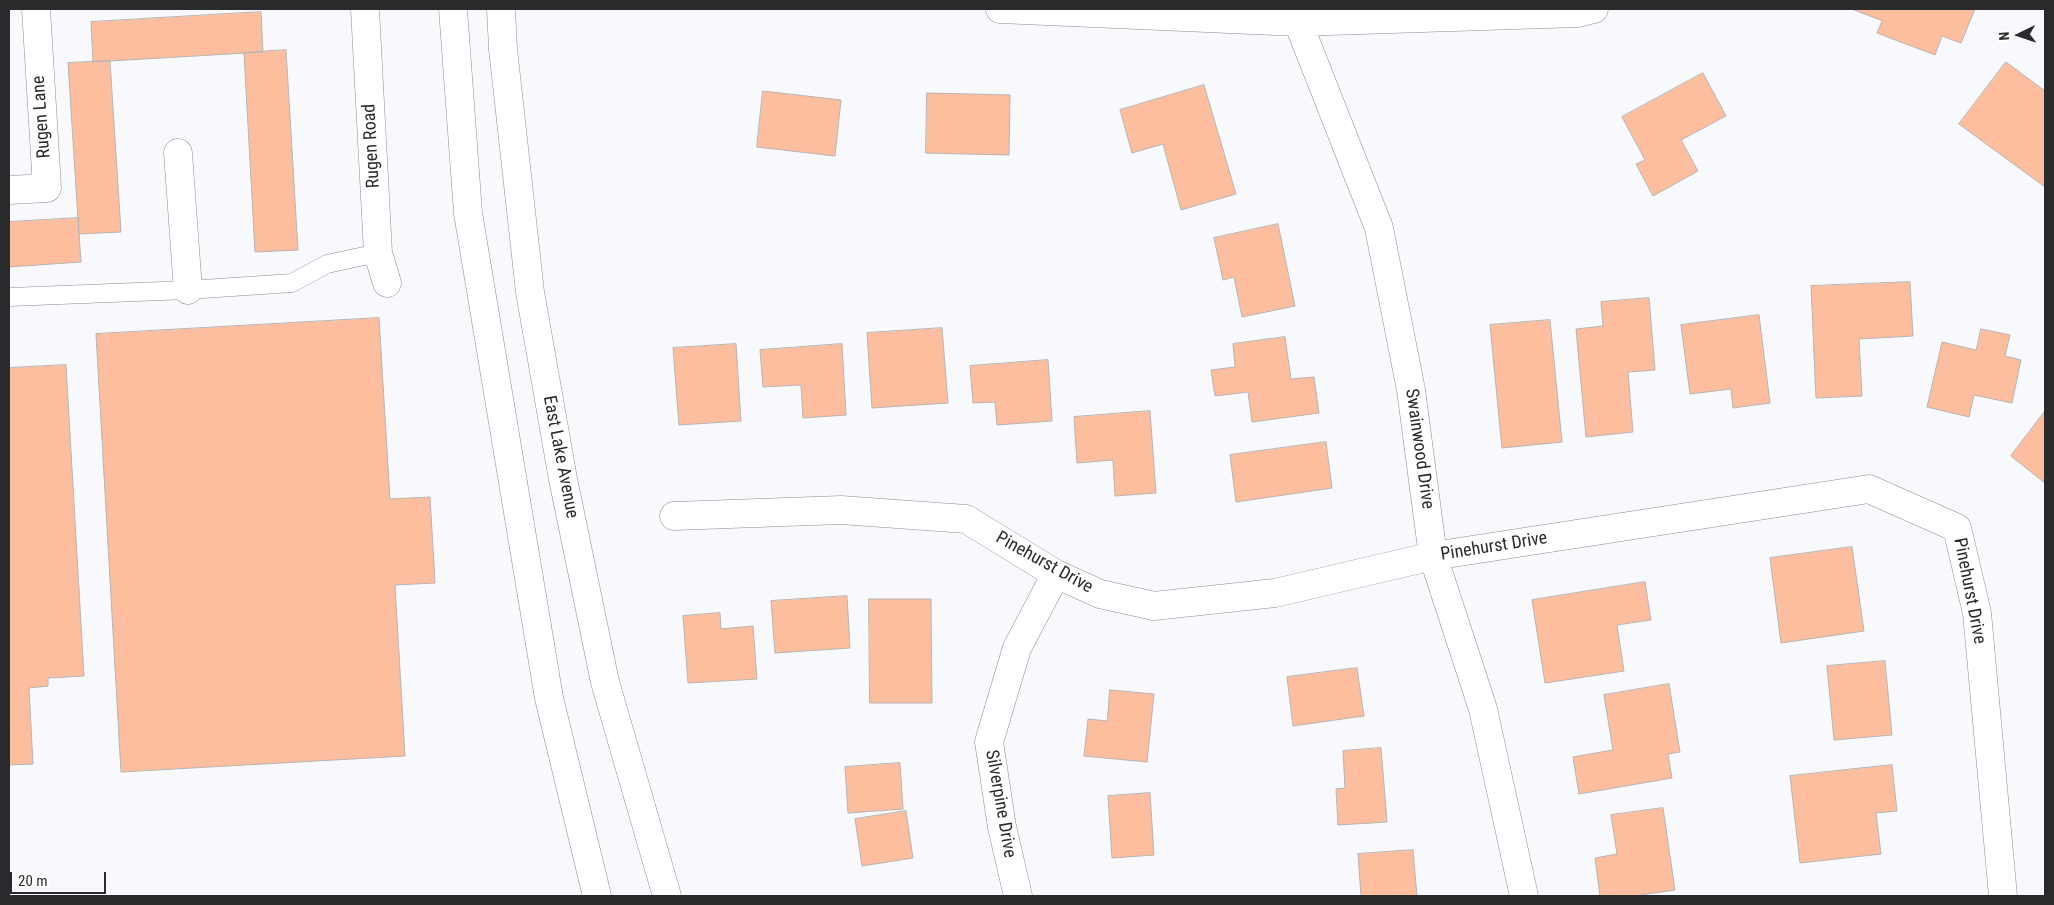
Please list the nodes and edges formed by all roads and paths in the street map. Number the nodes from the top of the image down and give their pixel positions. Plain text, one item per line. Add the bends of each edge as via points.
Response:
1 (36, 9) edge
2 (365, 9) edge
3 (453, 9) edge
4 (501, 9) edge
5 (1000, 9) edge
6 (1594, 9) edge
7 (1295, 15) edge
8 (178, 152) dead end
9 (9, 190) edge
10 (378, 252) junction
11 (387, 283) dead end
12 (188, 290) junction
13 (9, 297) edge
14 (674, 516) dead end
15 (1433, 556) junction
16 (1056, 574) junction
17 (598, 896) edge
18 (667, 896) edge
19 (1018, 896) edge
20 (1524, 896) edge
21 (2003, 896) edge

1 - 9 street, Rugen Lane via 47,188
2 - 10 street, Rugen Road
3 - 17 street via 468,213 549,698
4 - 18 street, East Lake Avenue via 530,292 563,479 605,682
5 - 7 street
6 - 7 street via 1578,13
7 - 15 street, Swainwood Drive via 1379,228 1411,390
8 - 12 street
10 - 11 street, Rugen Road
10 - 12 lane via 327,264 292,283
12 - 13 lane
14 - 16 street, Pinehurst Drive via 841,510 966,519
15 - 16 street, Pinehurst Drive via 1275,593 1154,606 1100,594
15 - 20 street, Swainwood Drive via 1483,709
15 - 21 street, Pinehurst Drive via 1869,489 1958,528 1977,612
16 - 19 street, Silverpine Drive via 1017,648 989,742 1002,827

